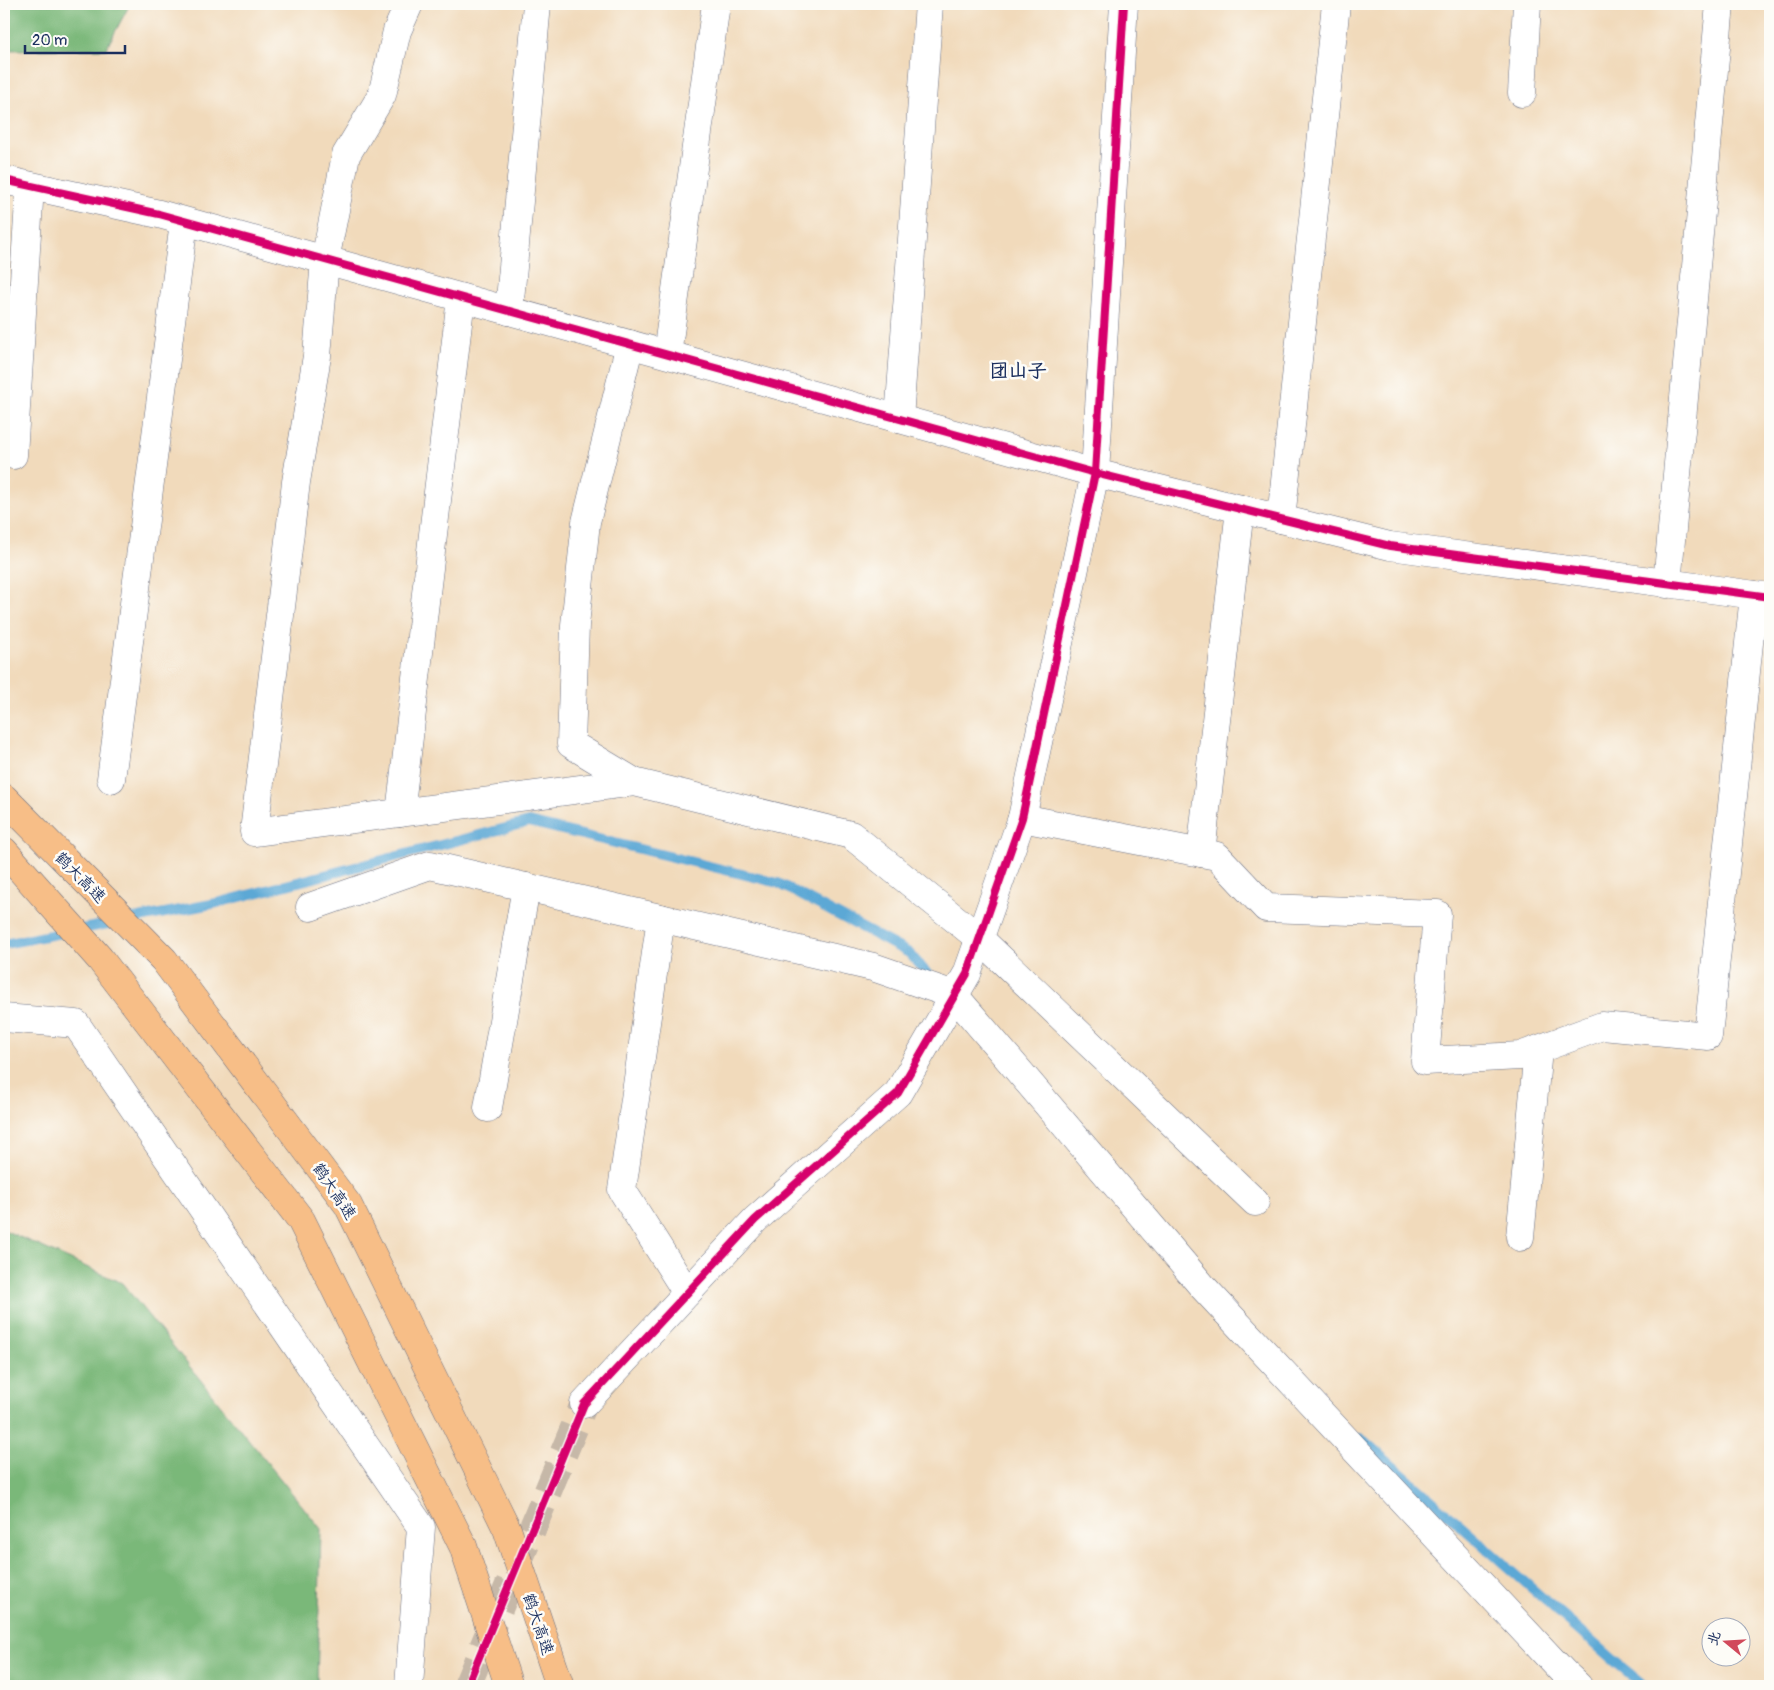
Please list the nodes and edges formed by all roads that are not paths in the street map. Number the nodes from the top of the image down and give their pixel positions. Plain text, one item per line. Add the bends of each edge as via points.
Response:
1 (409, 4) edge
2 (537, 4) edge
3 (716, 4) edge
4 (928, 4) edge
5 (1124, 4) edge
6 (1336, 4) edge
7 (1527, 4) edge
8 (1720, 4) edge
9 (1522, 93) dead end
10 (4, 180) edge
11 (30, 186) junction
12 (184, 222) junction
13 (325, 260) junction
14 (462, 298) junction
15 (509, 311) junction
16 (630, 344) junction
17 (667, 354) junction
18 (898, 418) junction
19 (13, 455) dead end
20 (1095, 473) junction
21 (1240, 509) junction
22 (1281, 519) junction
23 (1667, 584) junction
24 (1762, 596) edge
25 (111, 779) dead end
26 (634, 782) junction
27 (4, 798) edge
28 (400, 813) junction
29 (1022, 818) junction
30 (4, 851) edge
31 (1201, 853) junction
32 (526, 887) junction
33 (310, 907) dead end
34 (661, 918) junction
35 (980, 939) junction
36 (954, 996) junction
37 (4, 1018) edge
38 (1538, 1050) junction
39 (488, 1108) dead end
40 (1255, 1202) dead end
41 (1520, 1236) dead end
42 (687, 1293) junction
43 (584, 1404) tunnel mouth
44 (409, 1686) edge
45 (509, 1686) edge
46 (560, 1686) edge
47 (1578, 1686) edge

1 - 13 street via 397,31 382,95 346,155
2 - 15 street
3 - 17 street
4 - 18 street
5 - 20 street
6 - 22 street
7 - 9 street
8 - 23 street
10 - 11 street
11 - 12 street
11 - 19 street
12 - 13 street
12 - 25 street
13 - 14 street
13 - 28 street via 317,356 296,482 254,832
14 - 15 street
14 - 28 street
15 - 16 street
16 - 17 street
16 - 26 street via 586,522 574,625 571,744
17 - 18 street
18 - 20 street
20 - 21 street
20 - 29 street
21 - 22 street
21 - 31 street
22 - 23 street via 1390,546
23 - 24 street
24 - 38 street via 1708,1036 1602,1026
26 - 28 street
26 - 35 street via 851,835
27 - 46 highway, 鹤大高速 via 164,960 348,1205 507,1529
29 - 31 street
29 - 35 street
30 - 45 highway via 91,949 300,1220 463,1546
31 - 38 street via 1217,856 1266,908 1437,914 1425,1061 1520,1056
32 - 33 street via 430,865
32 - 34 street
32 - 39 street
34 - 36 street via 873,967
34 - 42 street via 622,1190
35 - 36 street via 968,974
35 - 40 street
36 - 42 street via 898,1093 754,1220
36 - 47 street via 1202,1287
37 - 44 street via 76,1024 422,1527
38 - 41 street
42 - 43 street

